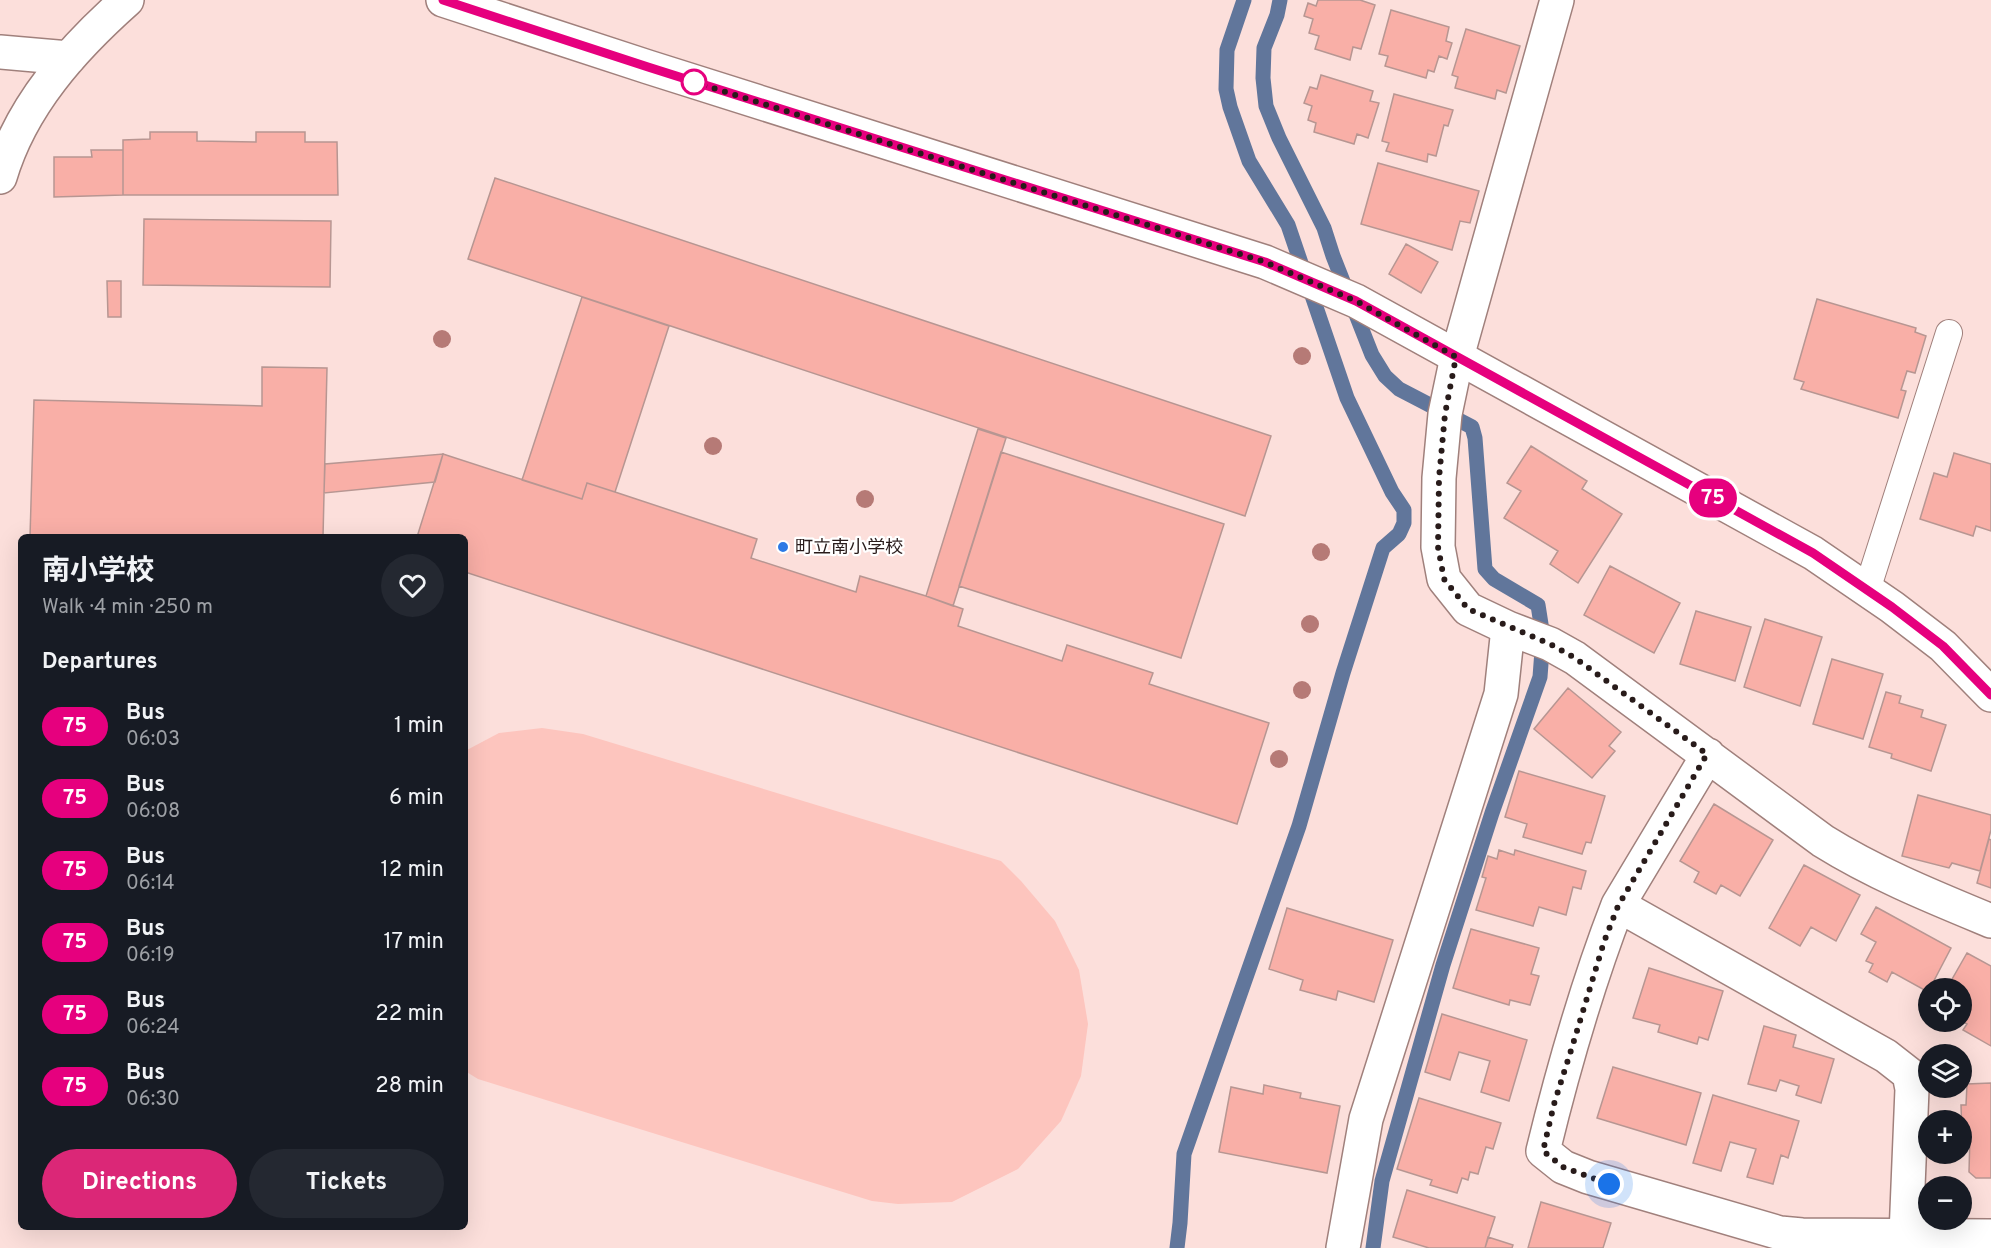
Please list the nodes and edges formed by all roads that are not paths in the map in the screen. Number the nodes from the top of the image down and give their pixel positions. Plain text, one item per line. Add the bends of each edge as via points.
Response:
1 (127, 0) edge
2 (443, 0) edge
3 (1557, 0) edge
4 (0, 51) edge
5 (69, 58) junction
6 (0, 177) edge
7 (1949, 333) dead end
8 (1456, 357) junction
9 (1866, 590) junction
10 (1508, 627) junction
11 (1991, 695) edge
12 (1707, 754) junction
13 (1618, 906) junction
14 (1991, 921) edge
15 (1906, 1235) junction
16 (1991, 1236) edge
17 (1343, 1248) edge

1 - 5 street
2 - 8 street via 1265,262 1356,301
3 - 8 street
4 - 5 street
5 - 6 street via 20,126
7 - 9 lane
8 - 9 street via 1813,553
8 - 10 street via 1439,478 1438,547 1444,579 1468,609
9 - 11 street via 1943,646
10 - 12 street via 1575,658
10 - 17 street via 1501,694 1366,1119
12 - 13 street
12 - 14 street via 1853,860
13 - 15 street via 1886,1056 1909,1074 1912,1089
13 - 15 street via 1557,1094 1543,1151 1563,1167 1588,1177 1780,1233
15 - 16 street

